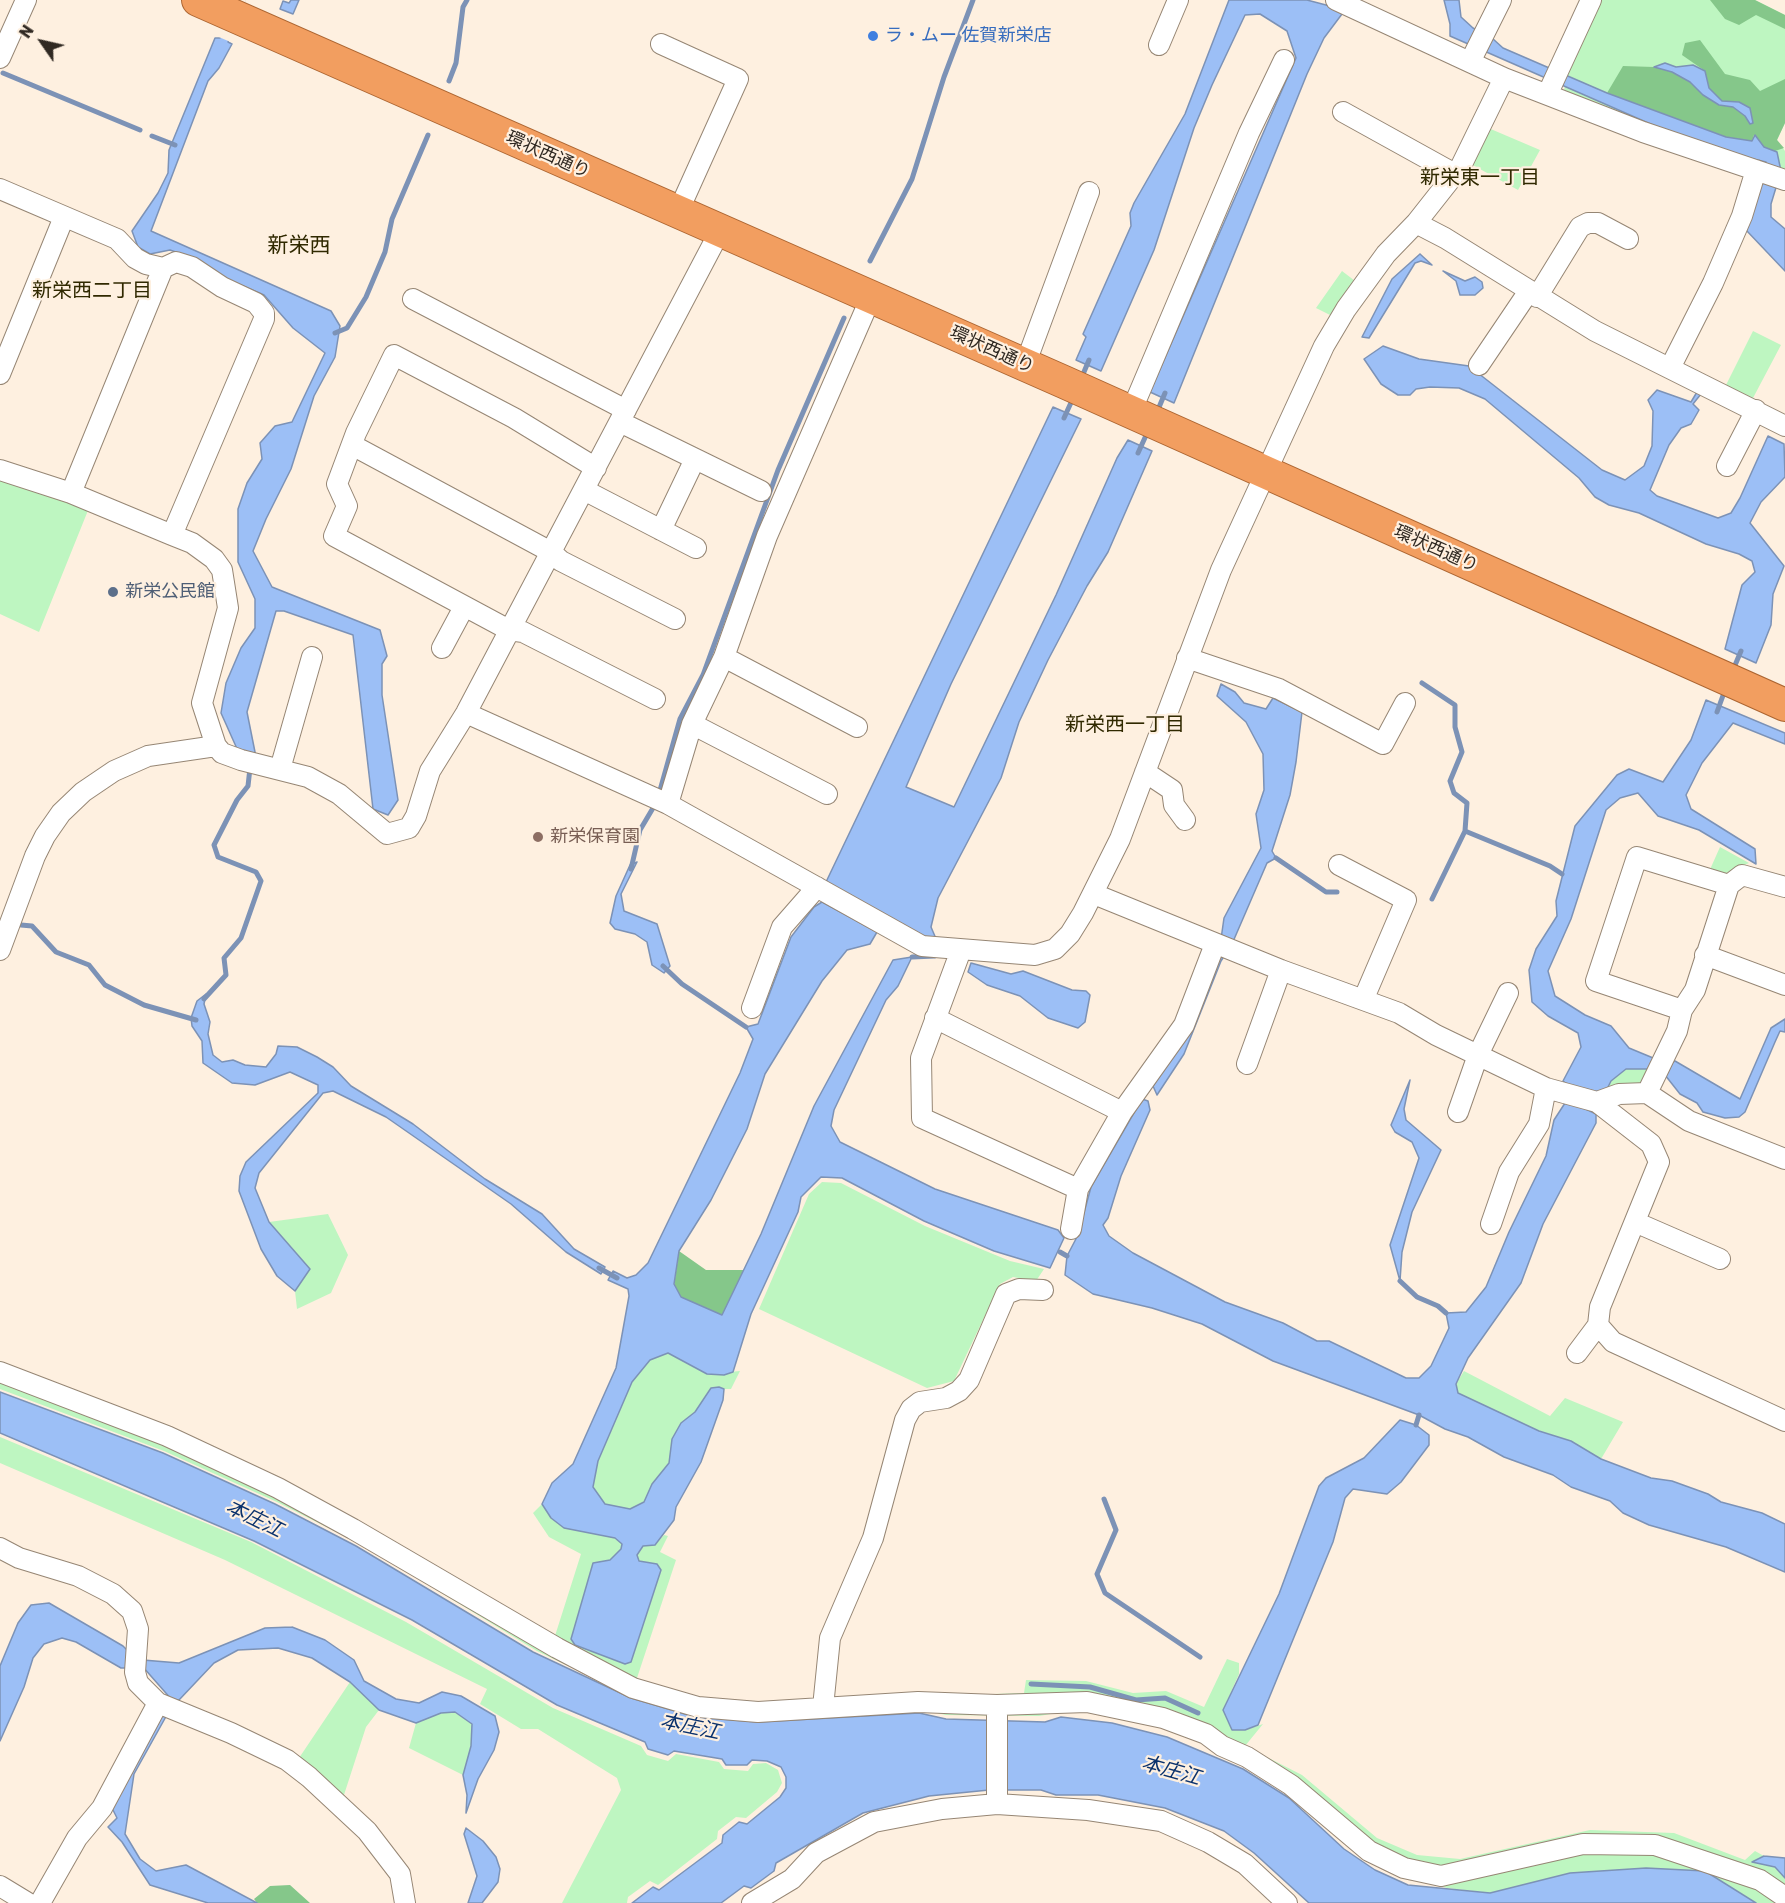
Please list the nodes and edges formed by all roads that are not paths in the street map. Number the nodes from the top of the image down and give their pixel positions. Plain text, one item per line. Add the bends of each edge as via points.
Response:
1 (26, 0) edge
2 (198, 0) edge
3 (1178, 0) edge
4 (1336, 0) edge
5 (1501, 0) edge
6 (1591, 0) edge
7 (662, 44) dead end
8 (1159, 45) dead end
9 (0, 58) edge
10 (1471, 58) junction
11 (1284, 60) dead end
12 (1504, 78) junction
13 (1549, 90) junction
14 (1343, 112) dead end
15 (1759, 171) junction
16 (1455, 174) junction
17 (1785, 180) edge
18 (1089, 192) dead end
19 (1, 193) edge
20 (678, 212) junction
21 (64, 217) junction
22 (1416, 223) junction
23 (720, 231) junction
24 (1628, 239) dead end
25 (163, 268) junction
26 (1533, 294) junction
27 (871, 297) junction
28 (413, 299) dead end
29 (1025, 365) junction
30 (1479, 365) dead end
31 (1670, 368) junction
32 (0, 374) edge
33 (1756, 410) junction
34 (623, 416) junction
35 (1144, 418) junction
36 (1785, 426) edge
37 (352, 445) junction
38 (695, 459) junction
39 (1727, 466) dead end
40 (596, 468) junction
41 (0, 470) edge
42 (1267, 474) junction
43 (584, 490) junction
44 (761, 491) dead end
45 (71, 493) junction
46 (661, 530) junction
47 (172, 535) junction
48 (696, 548) dead end
49 (551, 552) junction
50 (464, 607) junction
51 (675, 620) dead end
52 (509, 630) junction
53 (442, 648) dead end
54 (312, 657) dead end
55 (724, 657) junction
56 (1187, 658) junction
57 (656, 699) dead end
58 (1405, 703) dead end
59 (1785, 705) edge
60 (466, 713) junction
61 (692, 724) junction
62 (857, 727) dead end
63 (216, 746) junction
64 (280, 769) junction
65 (1144, 772) junction
66 (827, 794) dead end
67 (659, 800) junction
68 (1185, 820) dead end
69 (1339, 865) dead end
70 (1729, 885) junction
71 (1785, 886) edge
72 (821, 890) junction
73 (1094, 894) junction
74 (1215, 944) junction
75 (0, 950) edge
76 (961, 950) junction
77 (1705, 955) junction
78 (1281, 970) junction
79 (1785, 984) edge
80 (1508, 993) dead end
81 (1364, 998) junction
82 (752, 1008) dead end
83 (1682, 1010) junction
84 (935, 1018) junction
85 (1478, 1055) junction
86 (1247, 1064) dead end
87 (1546, 1088) junction
88 (1647, 1093) junction
89 (1584, 1099) junction
90 (1122, 1112) junction
91 (1458, 1112) dead end
92 (1785, 1159) edge
93 (1078, 1189) junction
94 (1635, 1222) junction
95 (1491, 1224) dead end
96 (1071, 1229) dead end
97 (1720, 1258) dead end
98 (1043, 1290) dead end
99 (1598, 1325) junction
100 (1576, 1353) dead end
101 (0, 1371) edge
102 (1785, 1421) edge
103 (0, 1548) edge
104 (158, 1702) junction
105 (997, 1705) junction
106 (823, 1707) junction
107 (997, 1804) junction
108 (0, 1886) edge
109 (1785, 1897) edge
110 (28, 1903) edge
111 (39, 1903) edge
112 (405, 1903) edge
113 (752, 1903) edge
114 (1287, 1903) edge

1 - 9 street
2 - 20 highway, 環状西通り
3 - 8 street
4 - 10 street
5 - 10 street
6 - 13 street
7 - 20 street via 738,79
10 - 12 street
11 - 35 street via 1249,133
12 - 13 street
12 - 16 street
13 - 15 street via 1643,132
14 - 16 street
15 - 17 street
15 - 31 street via 1713,283
16 - 22 street
18 - 29 street
19 - 21 street
20 - 23 highway, 環状西通り
21 - 25 street via 117,239 135,258
21 - 32 street
22 - 26 street
22 - 42 street via 1386,254 1324,346
23 - 27 highway, 環状西通り
23 - 34 street
24 - 26 street via 1598,223 1580,227
25 - 45 street
25 - 47 street via 176,262 192,267 256,303 264,313
26 - 30 street
26 - 31 street via 1595,331
27 - 29 highway, 環状西通り
27 - 55 street via 767,536
28 - 34 street
29 - 35 highway, 環状西通り
31 - 33 street
33 - 36 street
33 - 39 street
34 - 38 street
34 - 40 street
35 - 42 highway, 環状西通り
37 - 40 street via 394,355 514,418
37 - 49 street
37 - 50 street via 338,484 347,506 334,536
38 - 44 street
38 - 46 street
40 - 43 street
41 - 45 street
42 - 56 street via 1221,570
42 - 59 highway, 環状西通り
43 - 46 street
43 - 49 street
45 - 47 street
46 - 48 street
47 - 63 street via 192,543 222,570 228,608 202,703
49 - 51 street via 561,561
49 - 52 street
50 - 52 street
50 - 53 street
52 - 57 street via 523,632
52 - 60 street
54 - 64 street
55 - 61 street
55 - 62 street
56 - 58 street via 1279,689 1383,744
56 - 65 street
60 - 64 street via 430,771 409,828 387,834 339,794 308,777
60 - 67 street
61 - 66 street
61 - 67 street
63 - 64 street via 222,753
63 - 75 street via 148,756 114,771 83,792 61,813 40,846
65 - 68 street via 1172,790 1173,805
65 - 73 street
67 - 72 street
69 - 81 street via 1406,900
70 - 71 street via 1742,875
70 - 77 street
70 - 83 street via 1637,857 1596,981
72 - 76 street via 922,946
72 - 82 street via 782,927
73 - 74 street
73 - 76 street via 1070,934 1055,949 1035,955
74 - 78 street
74 - 90 street via 1184,1025
76 - 84 street
77 - 79 street
77 - 83 street via 1695,990
78 - 81 street
78 - 86 street
80 - 85 street
81 - 85 street
83 - 88 street via 1677,1031
84 - 90 street
84 - 93 street via 921,1058 922,1118
85 - 87 street
85 - 91 street
87 - 89 street
87 - 95 street via 1539,1124 1509,1172
88 - 89 street
88 - 92 street via 1689,1121
89 - 94 street via 1651,1144 1659,1162
90 - 93 street
93 - 96 street
94 - 97 street
94 - 99 street via 1600,1307
98 - 106 street via 1019,1289 1006,1294 964,1386 946,1398 920,1402 908,1414 873,1538 830,1638
99 - 100 street
99 - 102 street via 1613,1342
101 - 106 street via 167,1436 278,1488 633,1688 698,1707 758,1712
103 - 104 street via 78,1576 113,1594 132,1611 138,1629 138,1683
104 - 111 street via 102,1808 77,1838
104 - 112 street via 287,1760 309,1777 367,1831 400,1874
105 - 106 street via 918,1702
105 - 107 street
105 - 109 street via 1087,1702 1163,1718 1206,1734 1292,1785 1369,1851 1404,1868 1441,1875 1583,1844 1656,1845 1760,1880
107 - 113 street via 942,1809 874,1822 816,1853 792,1879
107 - 114 street via 1088,1810 1161,1821 1245,1864
108 - 110 street

